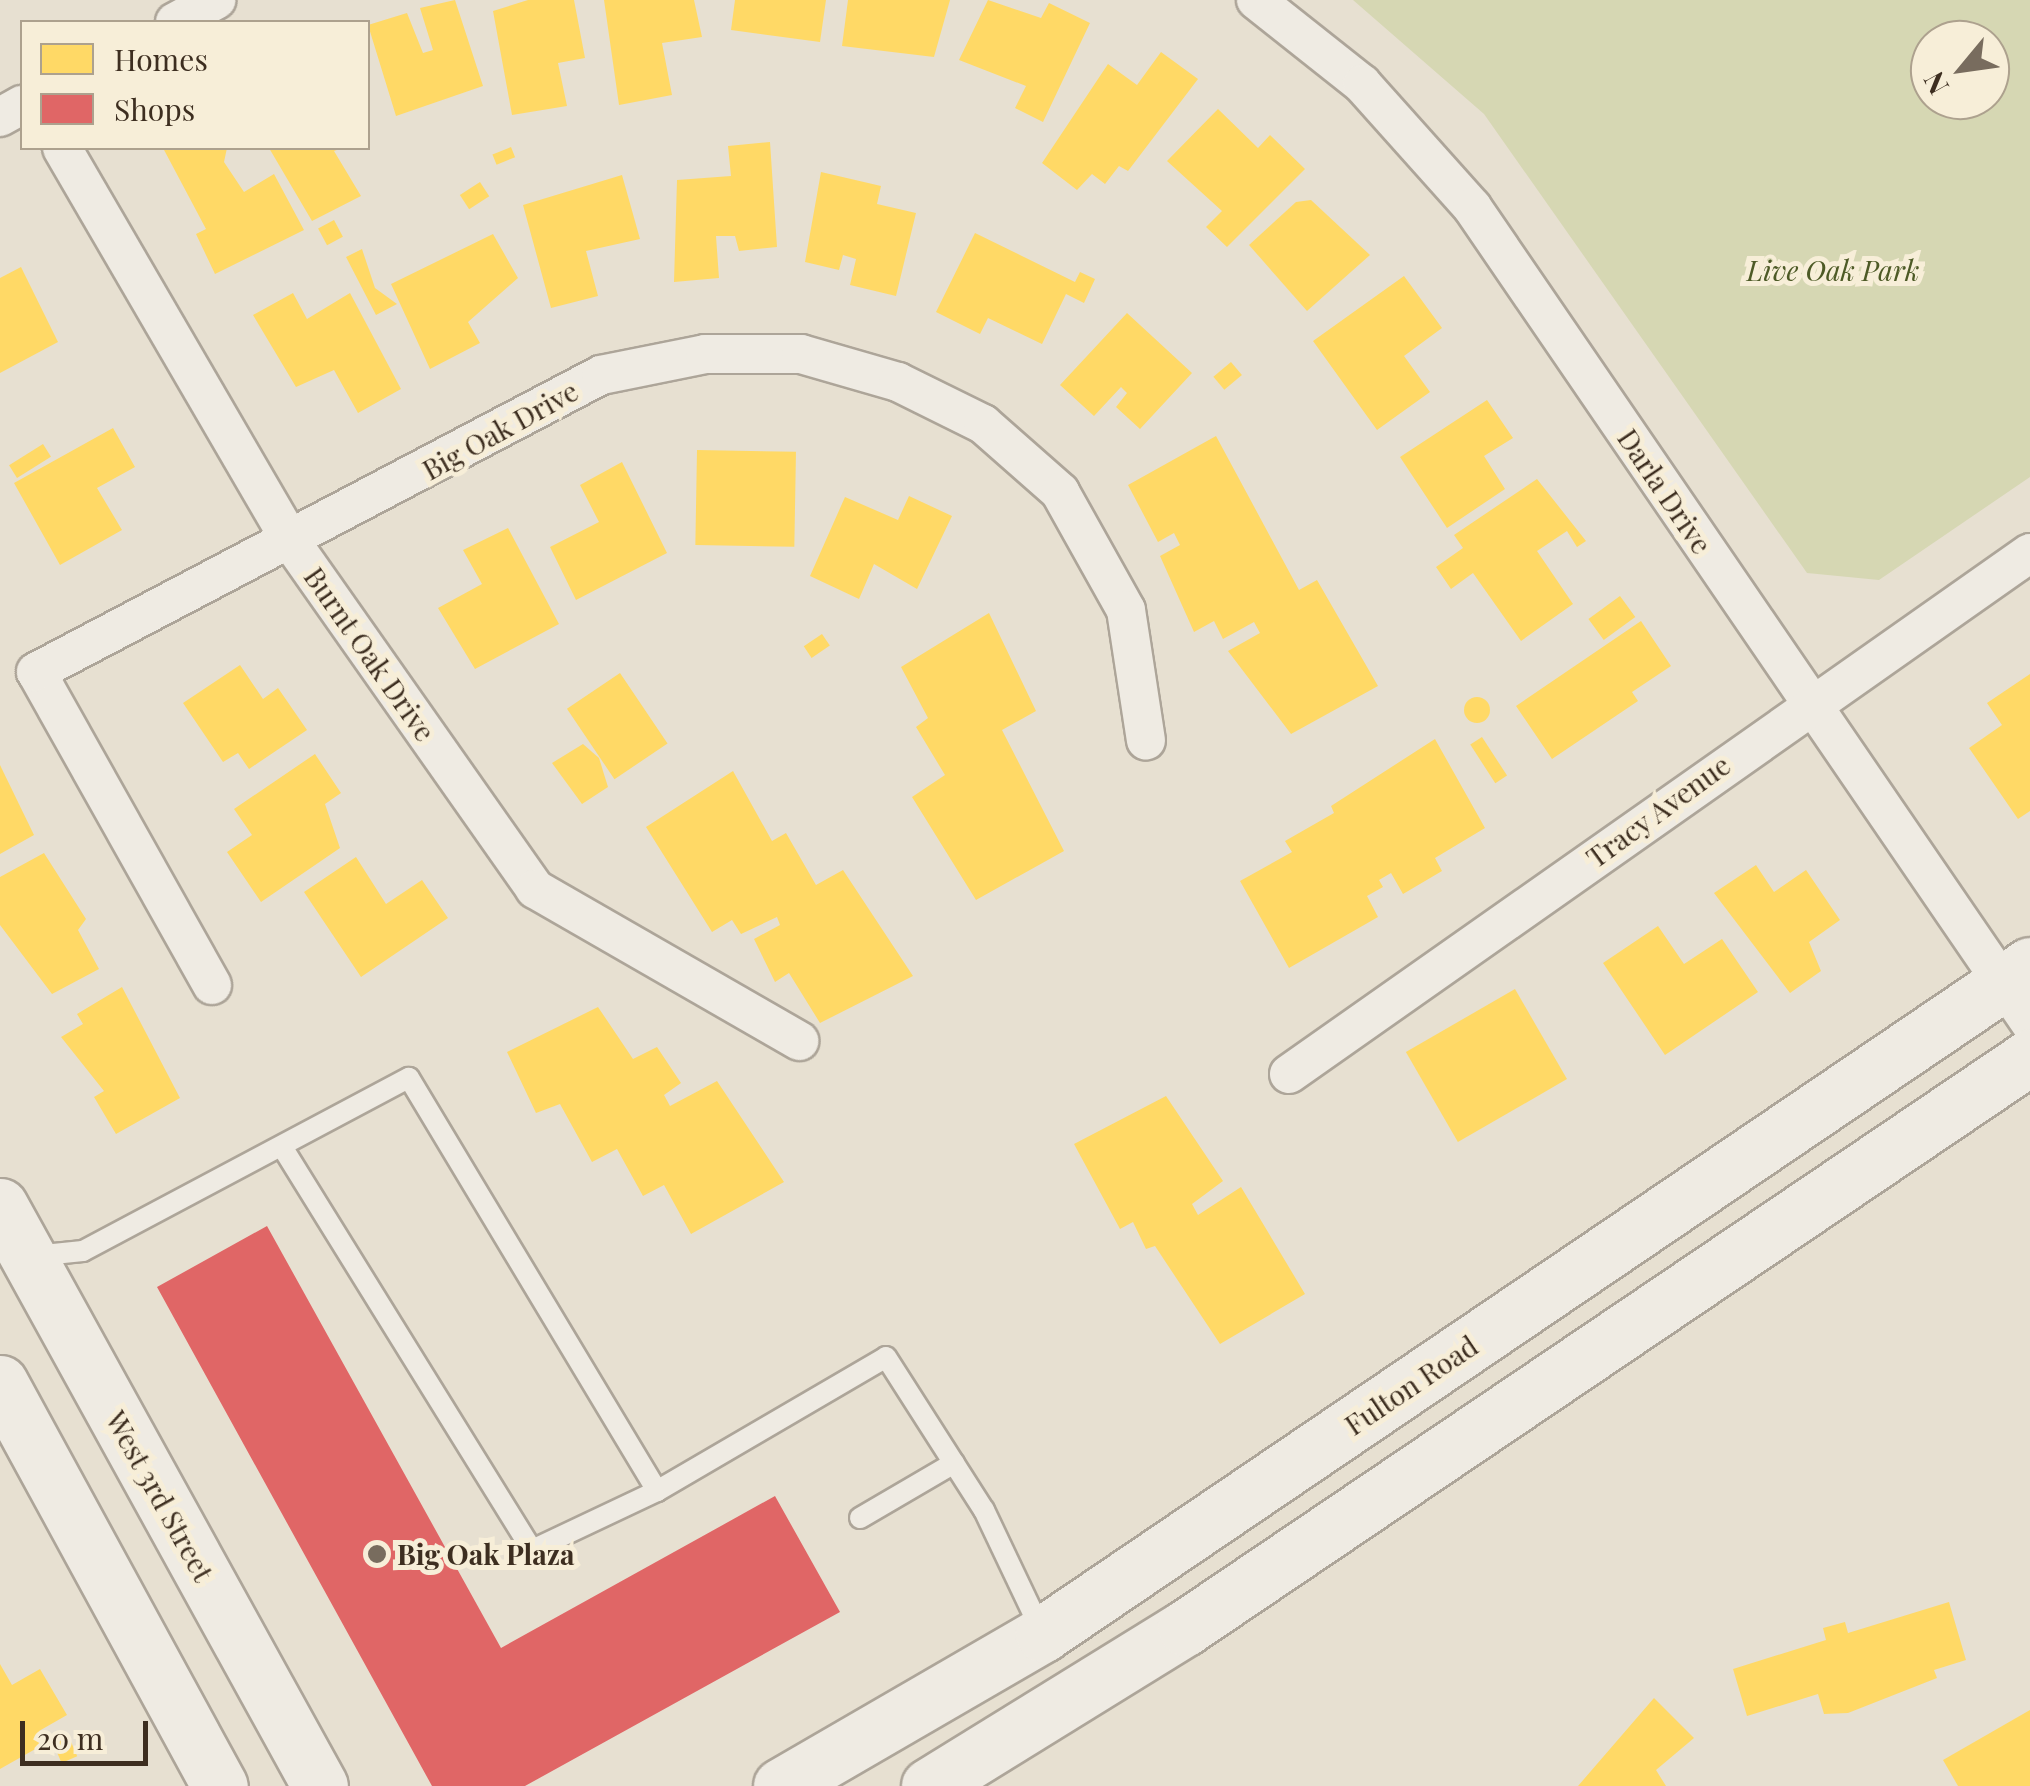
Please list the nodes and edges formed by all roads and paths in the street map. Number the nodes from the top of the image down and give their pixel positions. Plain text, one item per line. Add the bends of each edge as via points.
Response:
1 (216, 0) edge
2 (1256, 0) edge
3 (179, 20) edge
4 (63, 150) edge
5 (292, 544) junction
6 (2030, 553) edge
7 (1809, 702) junction
8 (1146, 740) dead end
9 (212, 985) dead end
10 (2021, 990) edge
11 (799, 1041) dead end
12 (2030, 1057) edge
13 (1290, 1074) dead end
14 (283, 1149) junction
15 (0, 1206) edge
16 (14, 1264) edge
17 (0, 1383) edge
18 (954, 1463) junction
19 (656, 1491) junction
20 (860, 1518) dead end
21 (1043, 1634) junction
22 (220, 1786) edge
23 (320, 1786) edge
24 (781, 1786) edge
25 (929, 1786) edge

1 - 3 street
2 - 7 street, Darla Drive via 1425,147
4 - 5 street, Burnt Oak Drive
5 - 8 street, Big Oak Drive via 601,375 705,354 801,354 898,382 983,424 1060,492 1126,610
5 - 9 street, Big Oak Drive via 36,672
5 - 11 street, Burnt Oak Drive via 536,890
6 - 7 street, Tracy Avenue
7 - 10 street, Darla Drive
7 - 13 street, Tracy Avenue
10 - 21 main road, Fulton Road
12 - 25 main road via 1185,1628
14 - 16 lane via 82,1250
14 - 19 lane via 532,1550
14 - 19 lane via 409,1078
15 - 16 main road, West 3rd Street
16 - 23 main road, West 3rd Street
17 - 22 main road
18 - 19 lane via 886,1357
18 - 20 lane
18 - 21 lane
21 - 24 main road, Fulton Road

